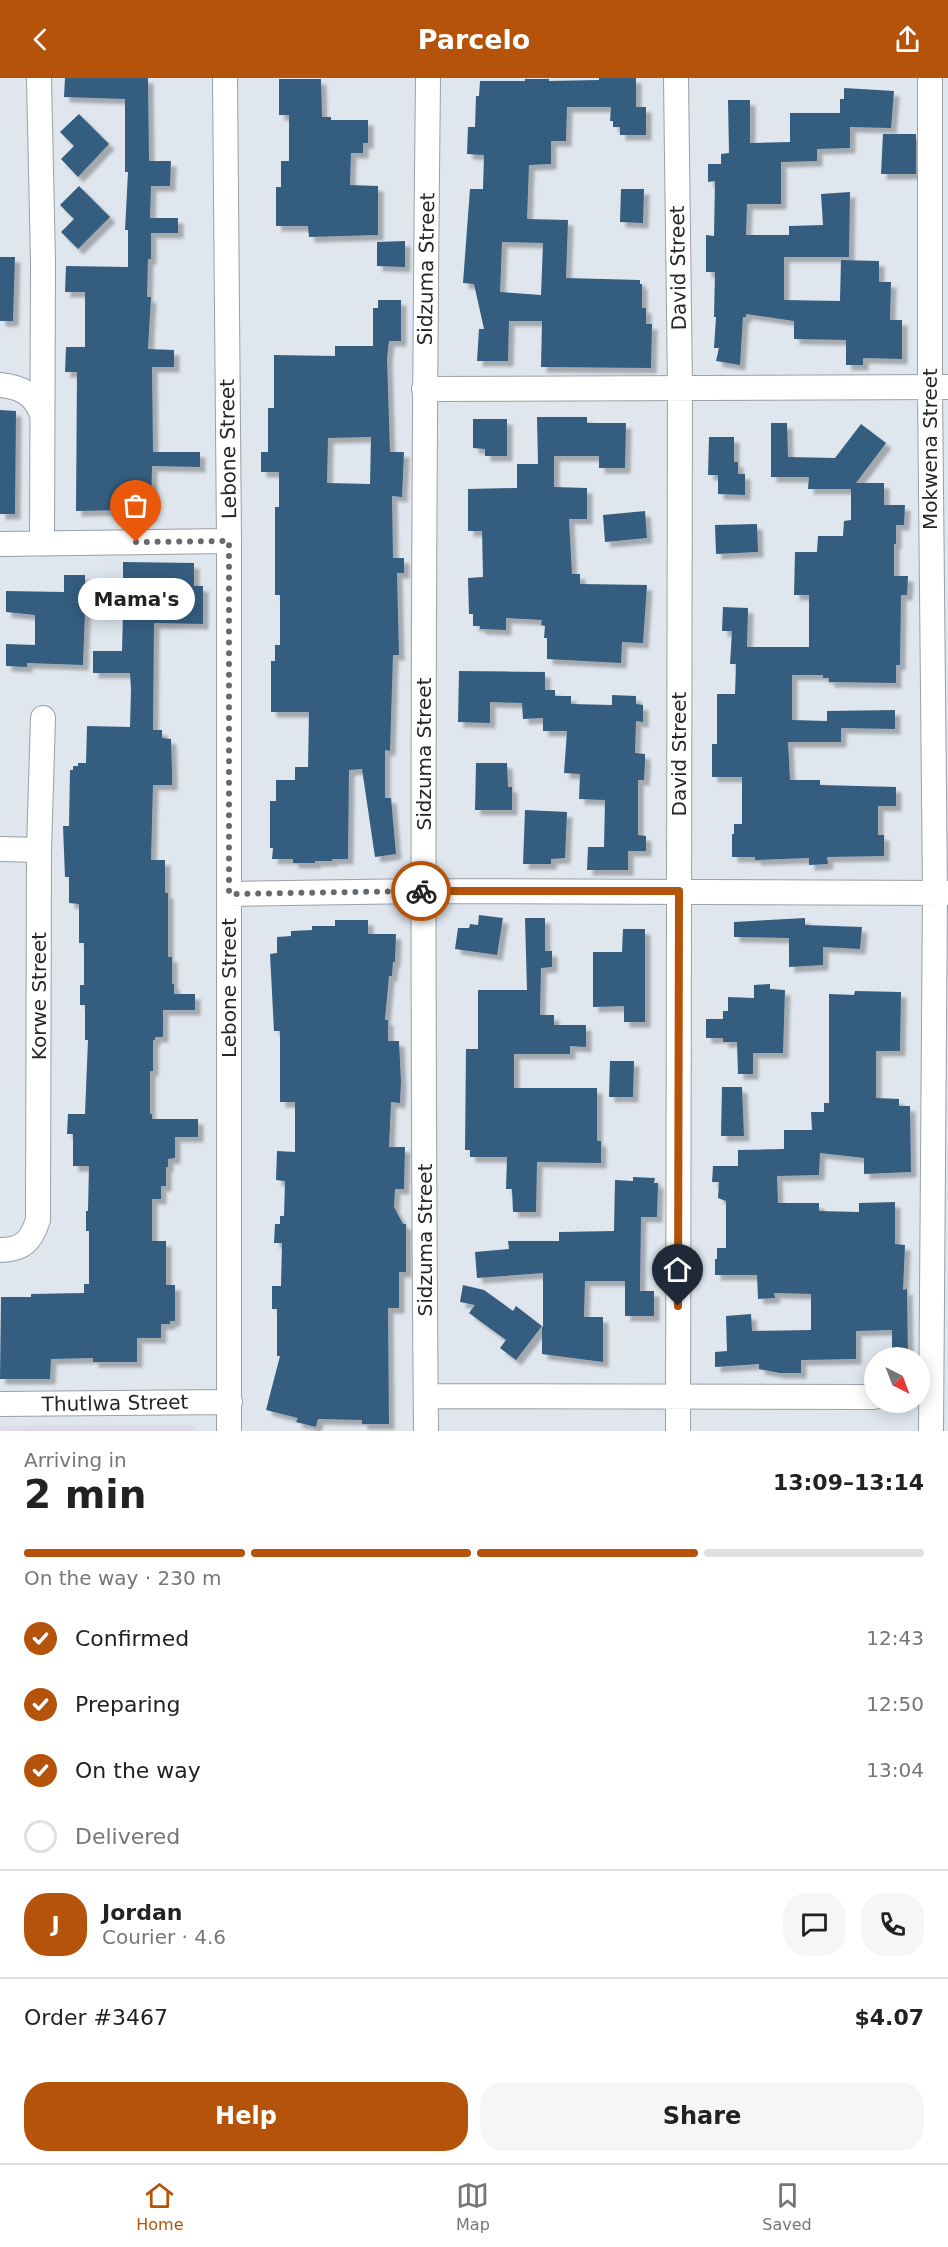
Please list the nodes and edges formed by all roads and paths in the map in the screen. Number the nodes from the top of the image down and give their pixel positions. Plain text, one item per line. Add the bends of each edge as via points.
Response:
1 (39, 78) edge
2 (225, 78) edge
3 (428, 78) edge
4 (676, 78) edge
5 (930, 78) edge
6 (0, 385) edge
7 (939, 387) edge
8 (680, 388) junction
9 (424, 389) junction
10 (41, 411) junction
11 (229, 541) junction
12 (42, 542) junction
13 (0, 544) edge
14 (43, 718) dead end
15 (0, 849) edge
16 (39, 850) junction
17 (423, 891) junction
18 (679, 891) junction
19 (941, 893) edge
20 (229, 894) junction
21 (0, 1250) edge
22 (426, 1396) junction
23 (864, 1397) edge
24 (933, 1397) edge
25 (678, 1398) junction
26 (230, 1402) junction
27 (0, 1404) edge
28 (229, 1431) edge
29 (426, 1431) edge
30 (678, 1431) edge
31 (932, 1431) edge

1 - 10 street
2 - 11 street, Lebone Street
3 - 9 street, Sidzuma Street
4 - 8 street, David Street
5 - 7 street, Mokwena Street
6 - 10 street via 27,392 36,399
7 - 8 street
7 - 19 street, Mokwena Street
8 - 9 street
8 - 18 street, David Street
9 - 17 street, Sidzuma Street
10 - 12 street
11 - 12 street
11 - 20 street, Lebone Street
12 - 13 street
14 - 16 street, Korwe Street
15 - 16 street
16 - 21 street, Korwe Street via 38,1220 32,1236 20,1248
17 - 18 street
17 - 20 street
17 - 22 street, Sidzuma Street
18 - 19 street
18 - 25 street, David Street
19 - 24 street, Mokwena Street
20 - 26 street, Lebone Street
22 - 25 street
22 - 29 street, Sidzuma Street
23 - 25 street
24 - 31 street, Mokwena Street
25 - 30 street, David Street
26 - 27 street, Thutlwa Street
26 - 28 street, Lebone Street

